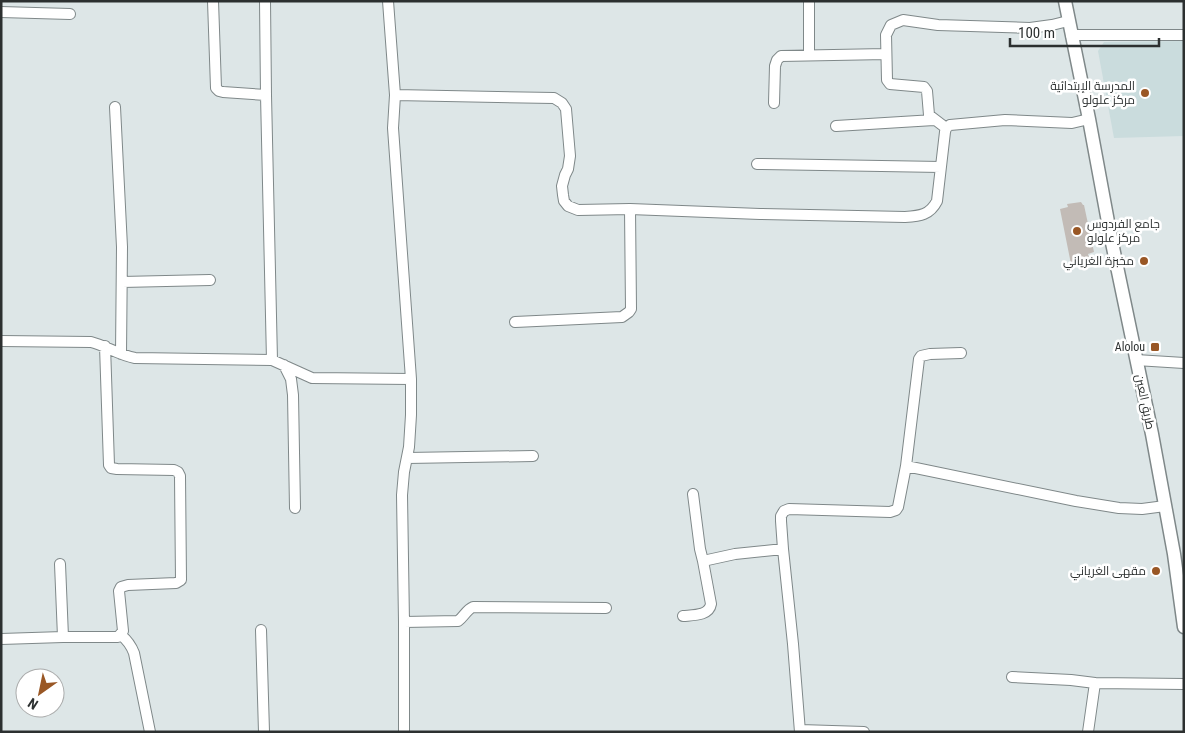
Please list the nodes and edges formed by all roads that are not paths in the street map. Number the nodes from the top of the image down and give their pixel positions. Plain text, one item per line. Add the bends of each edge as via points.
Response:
1 (213, 1) edge
2 (265, 1) edge
3 (388, 1) edge
4 (809, 1) edge
5 (1064, 1) edge
6 (1, 12) edge
7 (70, 14) dead end
8 (1068, 21) junction
9 (1071, 35) junction
10 (1184, 35) edge
11 (886, 54) junction
12 (809, 55) junction
13 (266, 95) junction
14 (395, 95) junction
15 (774, 103) dead end
16 (114, 107) dead end
17 (1089, 119) junction
18 (934, 120) junction
19 (836, 126) dead end
20 (946, 128) junction
21 (757, 164) dead end
22 (942, 167) junction
23 (630, 208) junction
24 (210, 280) dead end
25 (122, 282) junction
26 (515, 322) dead end
27 (1, 341) edge
28 (105, 346) junction
29 (961, 353) dead end
30 (121, 354) junction
31 (272, 360) junction
32 (1136, 360) junction
33 (1184, 363) edge
34 (284, 365) junction
35 (411, 379) junction
36 (533, 456) dead end
37 (407, 458) junction
38 (906, 466) junction
39 (693, 494) dead end
40 (1165, 506) junction
41 (295, 508) dead end
42 (783, 549) junction
43 (703, 561) junction
44 (60, 564) dead end
45 (606, 608) dead end
46 (683, 616) dead end
47 (404, 622) junction
48 (1184, 626) edge
49 (261, 630) dead end
50 (120, 635) junction
51 (63, 637) junction
52 (1, 639) edge
53 (1012, 677) dead end
54 (1095, 683) junction
55 (1184, 684) edge
56 (800, 731) edge
57 (150, 732) edge
58 (264, 732) edge
59 (404, 732) edge
60 (864, 732) edge
61 (1088, 732) edge

1 - 13 street via 216,88 223,92
2 - 13 street
3 - 14 street
4 - 12 street
5 - 8 main road, طريق العين
6 - 7 street
8 - 9 main road, طريق العين
8 - 11 street via 1030,28 938,25 903,20 888,30
9 - 10 street
9 - 17 main road, طريق العين
11 - 12 street
11 - 18 street via 887,80 890,84 924,88 927,91 928,114
12 - 15 street via 781,56 776,60
13 - 31 street
14 - 23 street via 554,98 566,109 570,156 562,186 564,201 578,210
14 - 35 street via 394,137
16 - 25 street
17 - 20 street via 1072,123 1004,120 955,124
17 - 32 main road, طريق العين
18 - 19 street
18 - 20 street
20 - 22 street
21 - 22 street
22 - 23 street via 934,208 919,216
23 - 26 street via 629,312 622,317
24 - 25 street
25 - 30 street
27 - 28 street via 85,342
28 - 30 street
28 - 50 street via 108,465 117,469 174,470 180,476 181,580 121,587 123,631
29 - 38 street via 930,354 919,359
30 - 31 street via 135,358
31 - 34 street
32 - 33 street
32 - 40 main road, طريق العين
34 - 35 street via 312,378
34 - 41 street via 291,379 293,395
35 - 37 street
36 - 37 street
37 - 47 street via 402,495
38 - 40 street via 1119,508
38 - 42 street via 896,510 784,511 781,516
39 - 43 street
40 - 48 main road, طريق العين
42 - 43 street
42 - 56 street
43 - 46 street via 710,608 708,612
44 - 51 street
45 - 47 street via 473,607 458,621
47 - 59 street
49 - 58 street
50 - 51 street
50 - 57 street via 134,653
51 - 52 street
53 - 54 street
54 - 55 street
54 - 61 street
56 - 60 street

